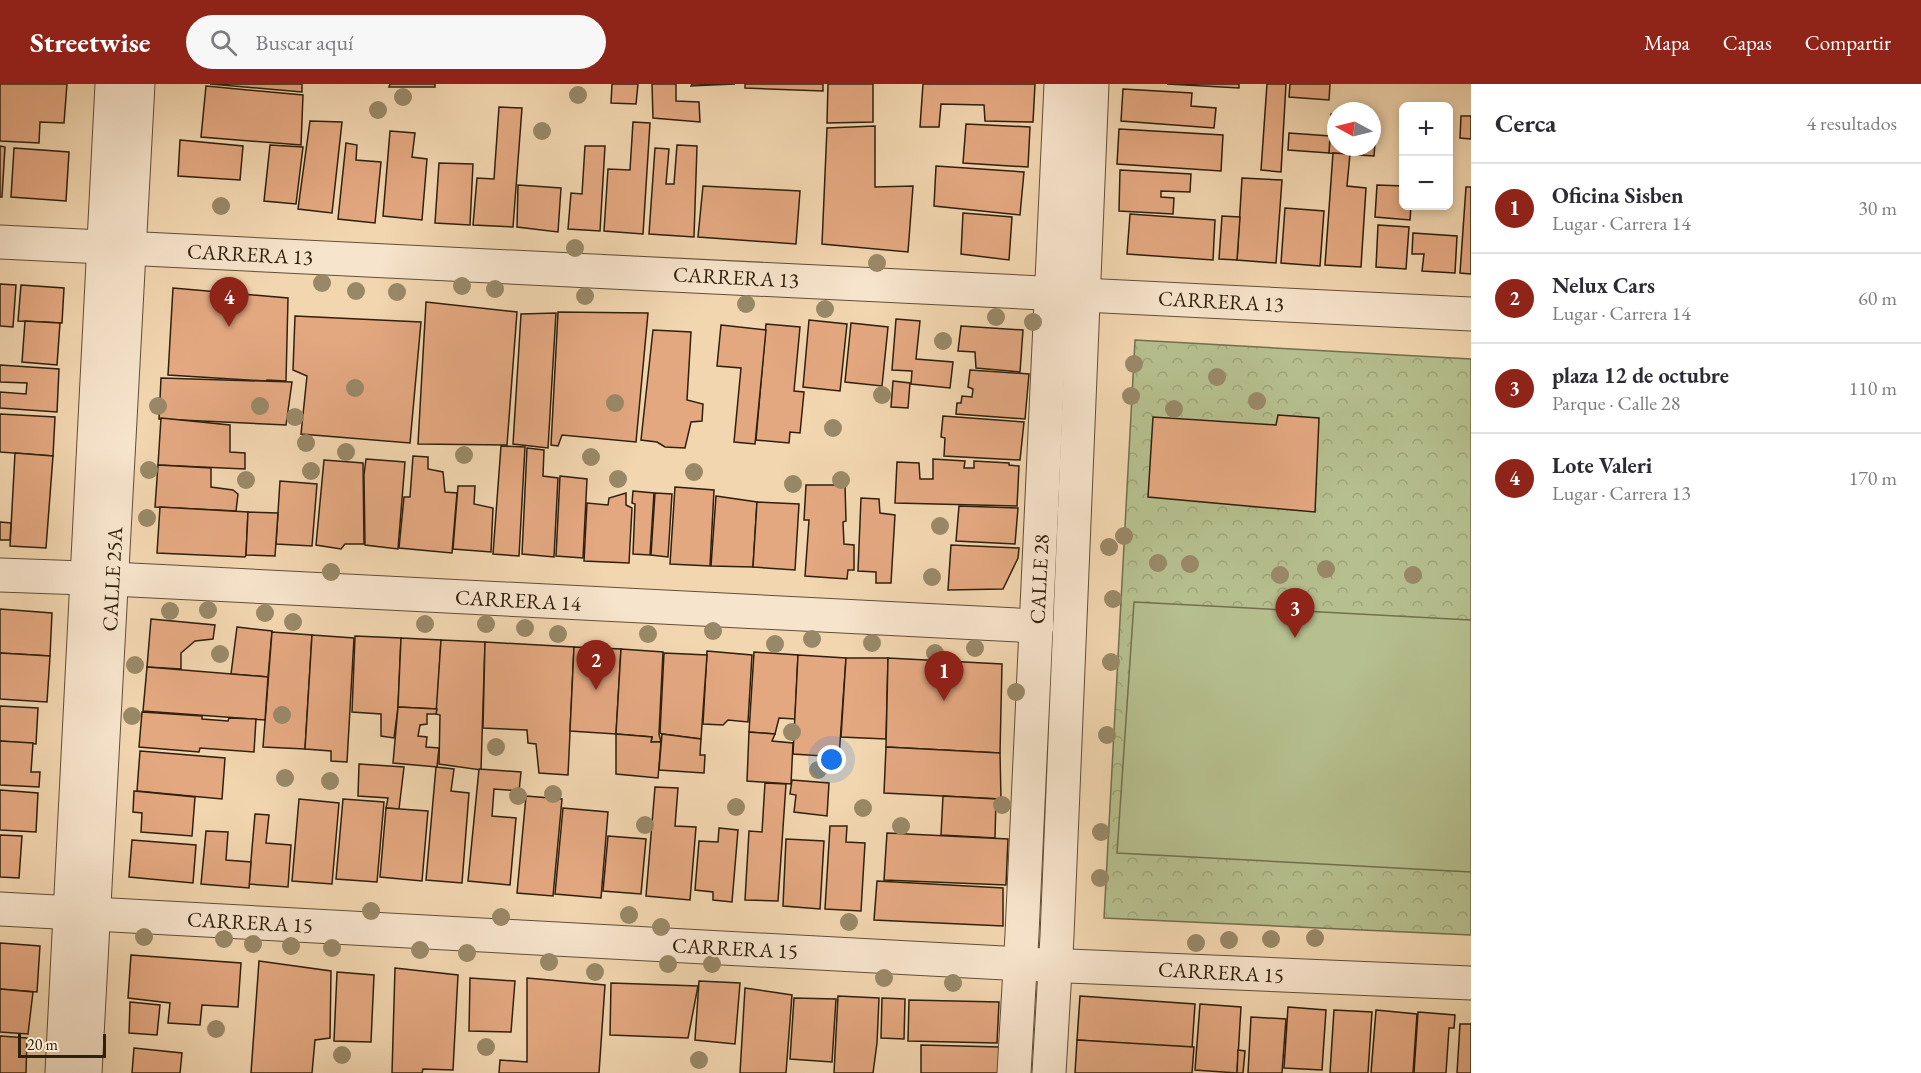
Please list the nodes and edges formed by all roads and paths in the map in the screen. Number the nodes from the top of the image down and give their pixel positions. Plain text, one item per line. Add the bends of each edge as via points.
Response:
1 (112, 84) edge
2 (138, 84) edge
3 (1061, 84) edge
4 (1092, 84) edge
5 (0, 242) edge
6 (116, 247) junction
7 (1068, 293) junction
8 (1471, 314) edge
9 (0, 575) edge
10 (99, 578) junction
11 (1037, 626) junction
12 (0, 909) edge
13 (82, 913) junction
14 (1021, 964) junction
15 (1056, 965) junction
16 (1471, 983) edge
17 (62, 1073) edge
18 (85, 1073) edge
19 (1014, 1073) edge
20 (1049, 1073) edge

1 - 6 street, CALLE 25A
2 - 6 street, CALLE 25A
3 - 7 street, CALLE 28
4 - 7 street, CALLE 28
5 - 6 street, CARRERA 13
6 - 7 street, CARRERA 13
6 - 10 street, CALLE 25A
7 - 8 street, CARRERA 13
7 - 11 street, CALLE 28
7 - 15 street, CALLE 28
9 - 10 street, CARRERA 14
10 - 11 street, CARRERA 14
10 - 13 street, CALLE 25A
11 - 14 street, CALLE 28
12 - 13 street, CARRERA 15
13 - 14 street, CARRERA 15
13 - 17 street, CALLE 25A
13 - 18 street, CALLE 25A
14 - 15 street, CARRERA 15
14 - 19 street, CALLE 28
15 - 16 street, CARRERA 15
15 - 20 street, CALLE 28

